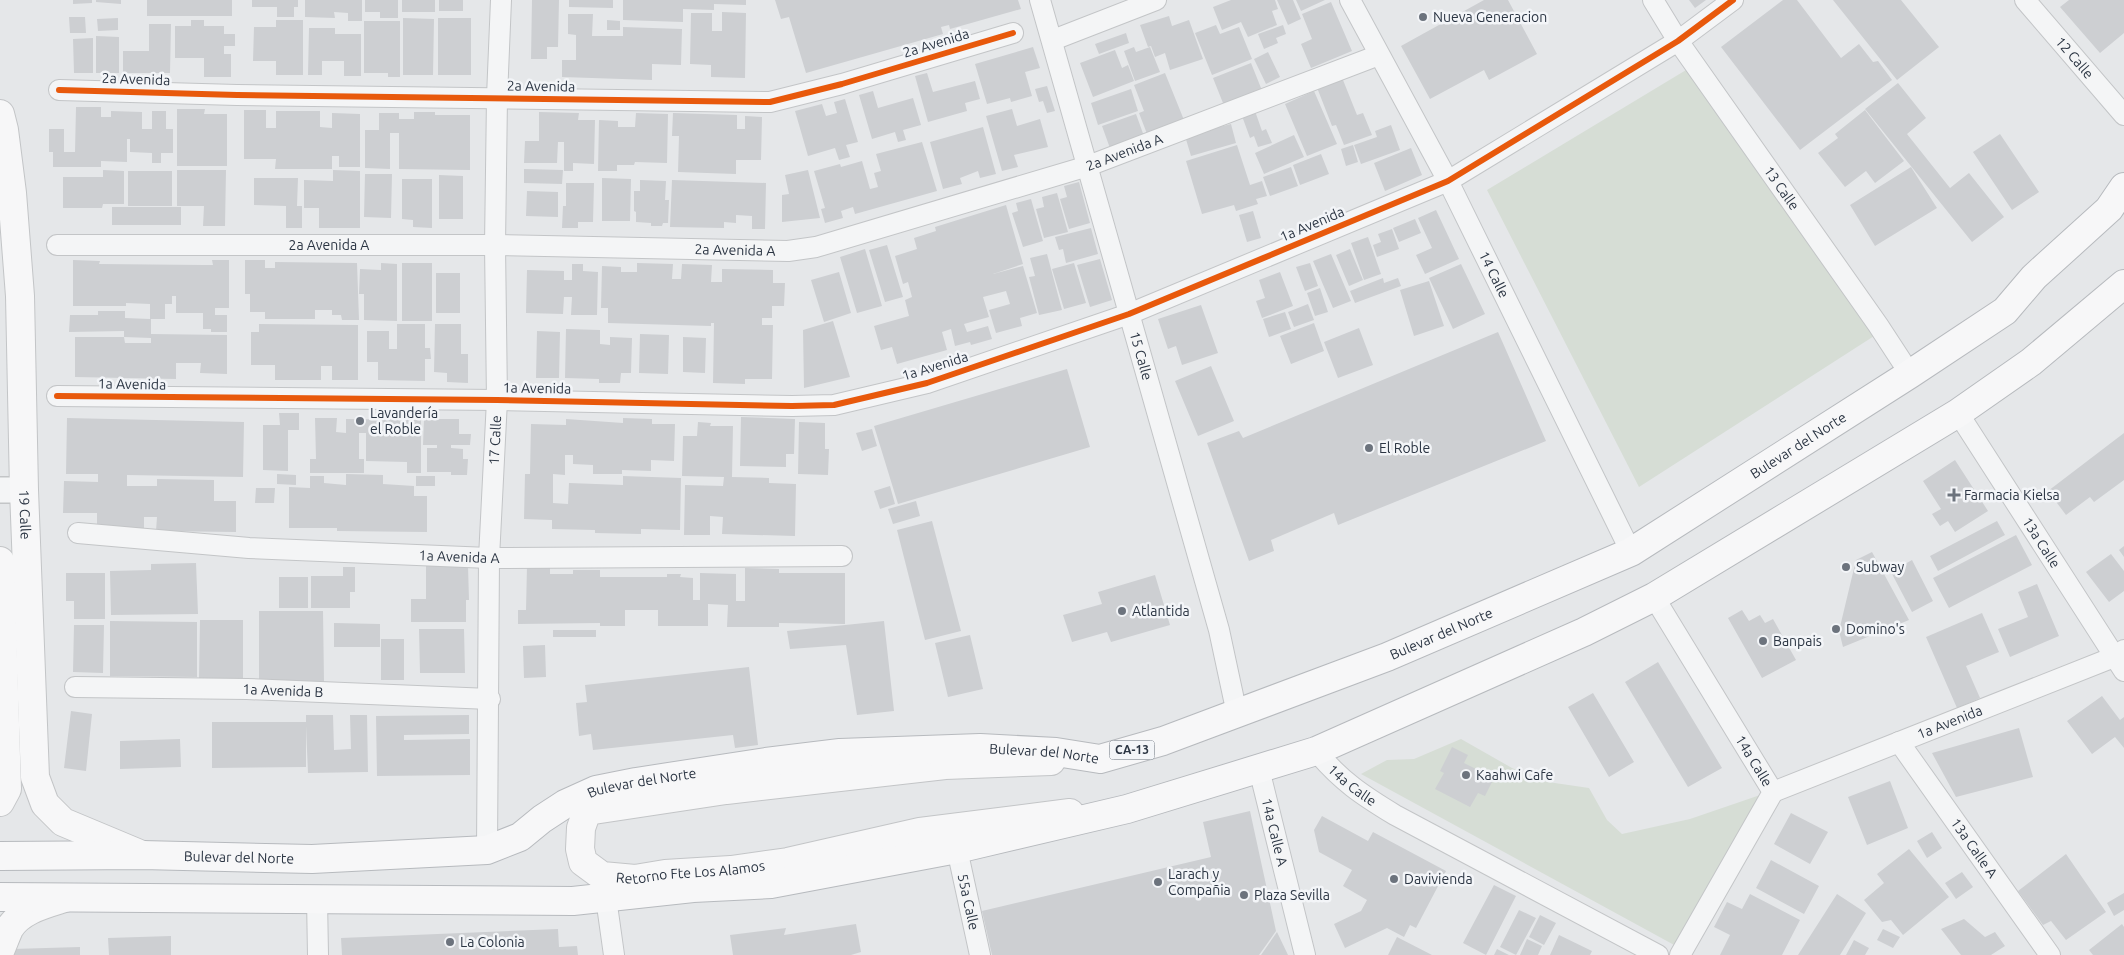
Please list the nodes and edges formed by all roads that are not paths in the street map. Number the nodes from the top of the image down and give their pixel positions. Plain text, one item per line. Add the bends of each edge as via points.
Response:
1 (501, 0) edge
2 (1040, 0) edge
3 (1156, 0) edge
4 (1350, 0) edge
5 (1653, 0) edge
6 (1733, 0) edge
7 (2025, 0) edge
8 (1013, 33) dead end
9 (1052, 40) junction
10 (1678, 41) junction
11 (1379, 55) junction
12 (59, 90) dead end
13 (497, 98) junction
14 (0, 114) edge
15 (2124, 115) edge
16 (1088, 166) junction
17 (1448, 181) junction
18 (2124, 187) edge
19 (2124, 213) edge
20 (57, 245) dead end
21 (495, 245) junction
22 (2124, 272) edge
23 (2124, 284) edge
24 (2005, 311) junction
25 (1129, 314) junction
26 (1910, 374) junction
27 (57, 396) dead end
28 (497, 400) junction
29 (1958, 413) junction
30 (12, 490) edge
31 (78, 533) dead end
32 (1631, 552) junction
33 (842, 556) dead end
34 (489, 558) junction
35 (0, 561) edge
36 (1654, 597) junction
37 (1577, 635) junction
38 (2121, 659) edge
39 (75, 687) dead end
40 (490, 698) junction
41 (1237, 714) junction
42 (1900, 742) junction
43 (1316, 751) junction
44 (1100, 759) junction
45 (1258, 769) junction
46 (1773, 792) junction
47 (0, 802) edge
48 (1127, 809) junction
49 (957, 848) junction
50 (487, 850) junction
51 (142, 855) junction
52 (0, 856) edge
53 (0, 897) edge
54 (69, 897) junction
55 (317, 898) junction
56 (606, 898) junction
57 (0, 951) edge
58 (318, 955) edge
59 (614, 955) edge
60 (980, 955) edge
61 (1305, 955) edge
62 (1658, 955) edge
63 (1680, 955) edge
64 (2050, 955) edge

1 - 13 street, 17 Calle
2 - 9 street, 15 Calle
3 - 9 street
4 - 11 street, 14 Calle
5 - 10 street, 13 Calle
6 - 10 street, 1a Avenida
7 - 15 street, 12 Calle
8 - 13 street, 2a Avenida via 770,102
9 - 16 street, 15 Calle
10 - 17 street, 1a Avenida
10 - 26 street, 13 Calle
11 - 16 street, 2a Avenida A
11 - 17 street, 14 Calle
12 - 13 street, 2a Avenida
13 - 21 street, 17 Calle
14 - 30 main road, 19 Calle via 12,193 20,296
16 - 21 street, 2a Avenida A via 816,246 788,251
16 - 25 street, 15 Calle
17 - 25 street, 1a Avenida
17 - 32 street, 14 Calle
18 - 24 main road, Bulevar del Norte / CA-13 via 2109,209 2034,277
19 - 24 main road via 2050,284
20 - 21 street, 2a Avenida A
21 - 28 street, 17 Calle
22 - 37 main road via 1978,389
23 - 29 main road via 2031,362
24 - 26 main road, Bulevar del Norte / CA-13
25 - 28 street, 1a Avenida via 927,383 834,405
25 - 41 street, 15 Calle via 1219,630
26 - 32 main road, Bulevar del Norte / CA-13
27 - 28 street, 1a Avenida
28 - 34 street, 17 Calle
29 - 36 main road
29 - 38 street, 13a Calle
30 - 51 main road, 19 Calle via 35,777 45,804 63,822
31 - 34 street, 1a Avenida A via 249,548
32 - 41 main road, Bulevar del Norte / CA-13 via 1387,657
33 - 34 street, 1a Avenida A
34 - 40 street, 17 Calle
35 - 47 main road via 7,789
36 - 37 main road
36 - 46 street, 14a Calle
37 - 43 main road
38 - 42 street, 1a Avenida
39 - 40 street, 1a Avenida B via 247,688
40 - 50 street, 17 Calle
41 - 44 main road, Bulevar del Norte / CA-13 via 1163,741
42 - 46 street, 1a Avenida
42 - 64 street, 13a Calle A
43 - 45 main road
43 - 62 street, 14a Calle via 1334,772 1367,798
44 - 48 main road, Retorno Fte Los Alamos via 945,765 616,805 587,811 581,828 580,849 583,862 602,876 635,879 788,862 920,832 1063,813
44 - 50 main road, Bulevar del Norte / CA-13 via 1056,752 980,748 840,753 757,763 596,790 565,804 520,837
45 - 48 main road
45 - 61 street, 14a Calle A
46 - 63 street, 14a Calle
48 - 49 main road
49 - 56 main road via 771,884 693,888
49 - 60 street, 55a Calle
50 - 51 main road, Bulevar del Norte / CA-13 via 312,859
51 - 52 main road, Bulevar del Norte / CA-13
53 - 54 main road
54 - 55 main road
54 - 57 main road via 24,915 10,927
55 - 56 main road via 573,901
55 - 58 street
56 - 59 street

